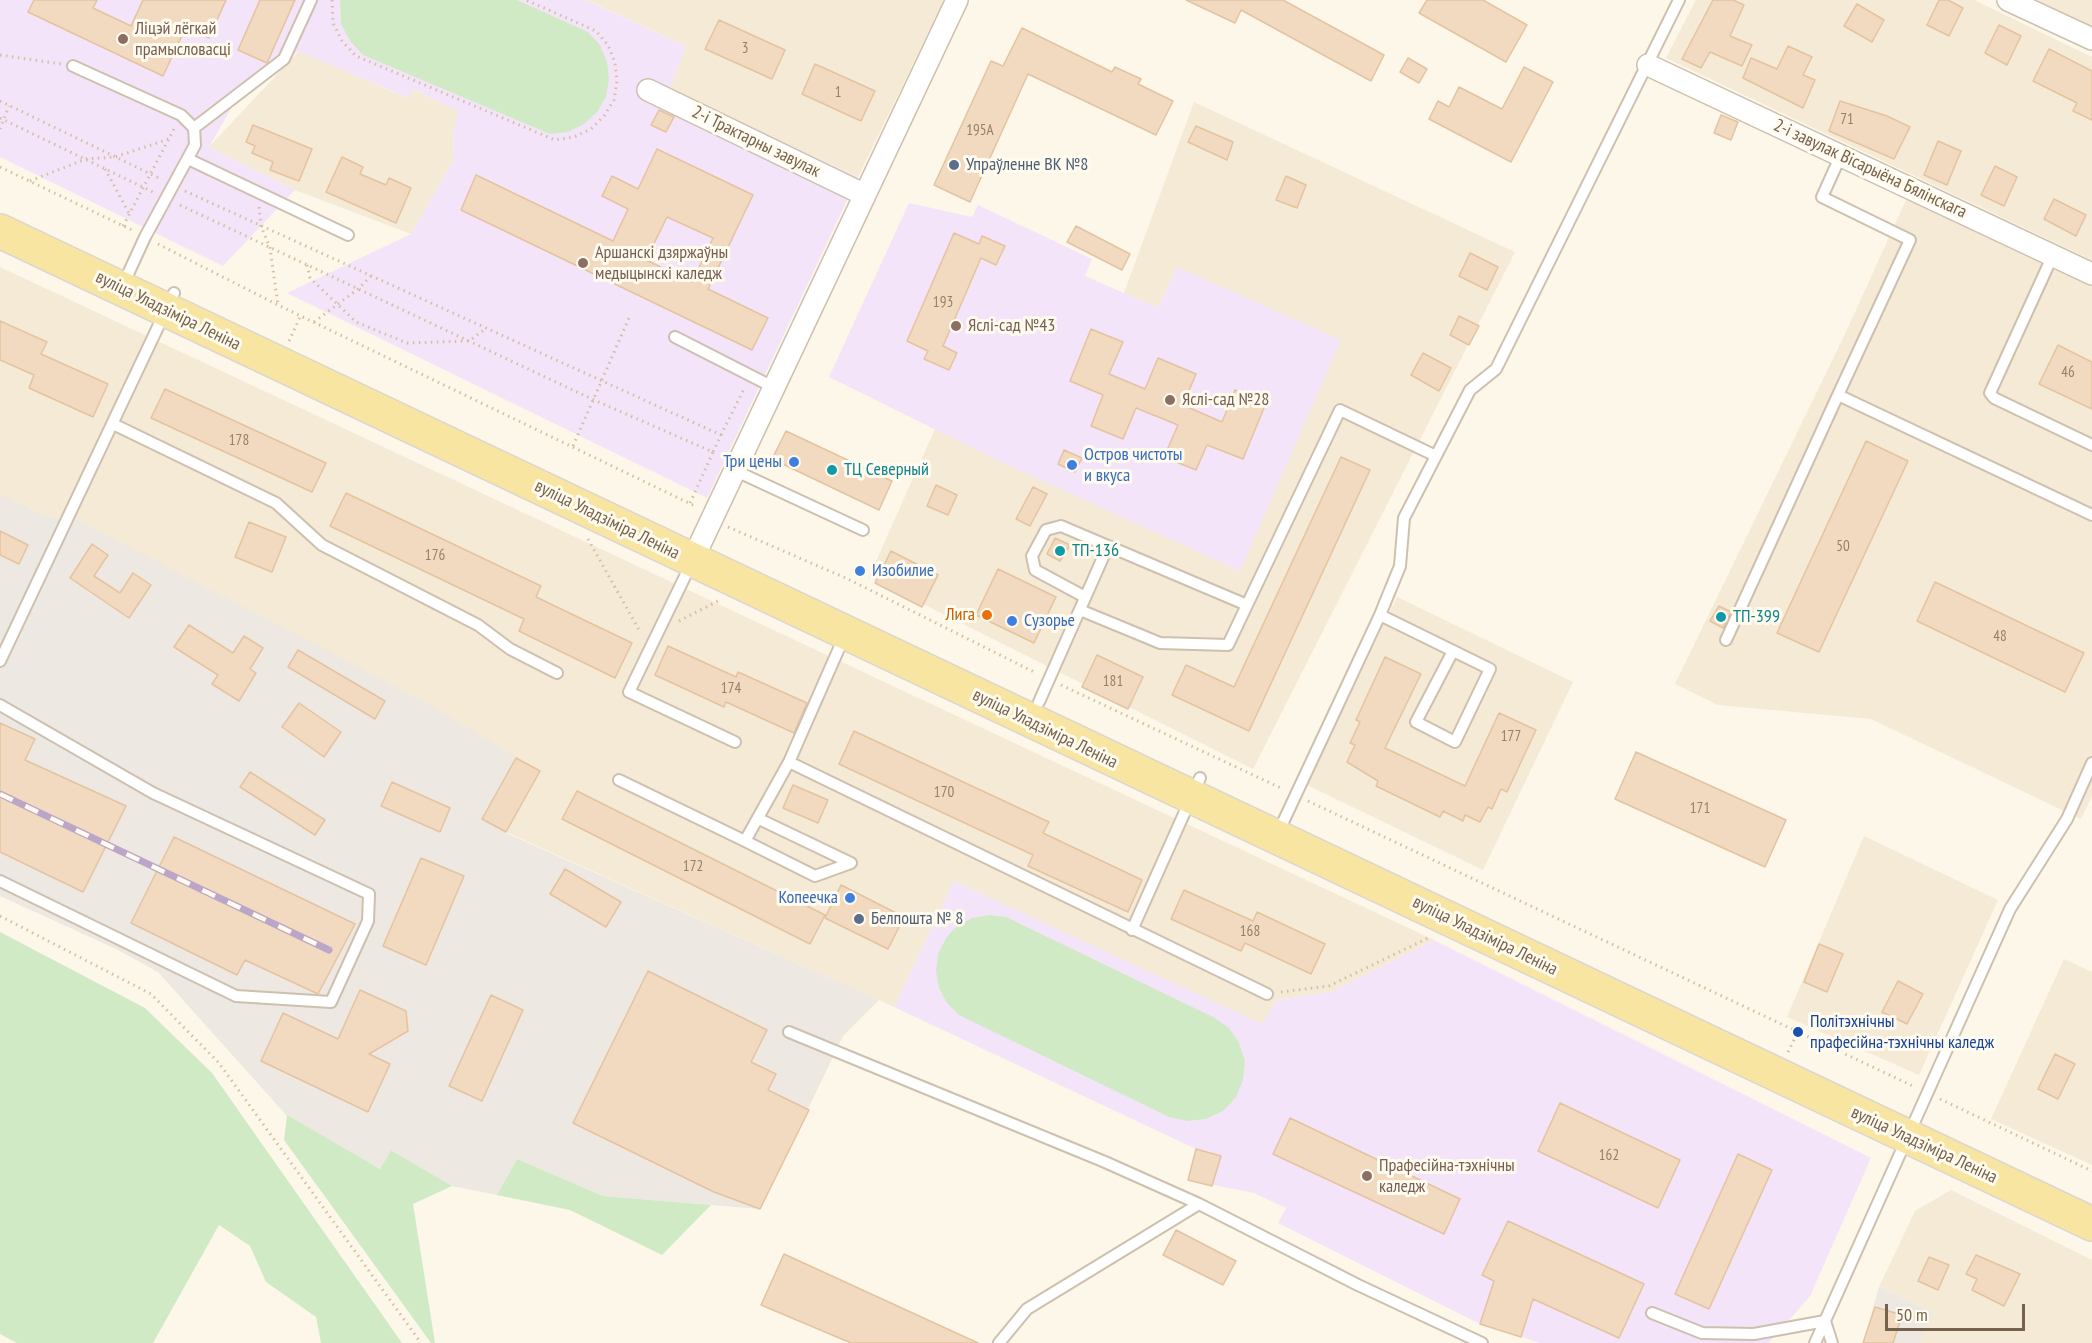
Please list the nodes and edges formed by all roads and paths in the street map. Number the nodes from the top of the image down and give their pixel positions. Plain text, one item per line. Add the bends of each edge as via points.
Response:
1 (311, 0) edge
2 (332, 0) edge
3 (526, 0) edge
4 (957, 0) edge
5 (1679, 0) edge
6 (2008, 0) edge
7 (2092, 39) edge
8 (0, 55) edge
9 (1648, 65) junction
10 (73, 66) joint
11 (648, 90) dead end
12 (0, 101) edge
13 (9, 106) junction
14 (181, 115) junction
15 (0, 118) edge
16 (5, 120) junction
17 (194, 128) junction
18 (0, 129) edge
19 (169, 139) junction
20 (1840, 155) junction
21 (115, 157) junction
22 (86, 159) junction
23 (188, 159) junction
24 (0, 167) edge
25 (105, 169) junction
26 (151, 174) junction
27 (30, 181) junction
28 (174, 186) junction
29 (144, 187) junction
30 (257, 192) junction
31 (865, 195) junction
32 (167, 199) junction
33 (0, 211) edge
34 (130, 215) junction
35 (261, 225) junction
36 (123, 226) junction
37 (0, 231) edge
38 (348, 235) dead end
39 (145, 237) junction
40 (270, 248) junction
41 (2053, 255) junction
42 (307, 265) junction
43 (2092, 274) edge
44 (371, 276) junction
45 (126, 280) junction
46 (358, 289) junction
47 (170, 301) junction
48 (337, 303) junction
49 (278, 304) junction
50 (301, 315) junction
51 (629, 318) dead end
52 (314, 322) junction
53 (485, 329) junction
54 (675, 337) dead end
55 (469, 341) junction
56 (286, 346) junction
57 (751, 376) junction
58 (601, 382) junction
59 (775, 388) junction
60 (1838, 395) junction
61 (594, 400) junction
62 (113, 424) junction
63 (721, 435) junction
64 (2092, 445) edge
65 (573, 446) junction
66 (713, 452) junction
67 (1436, 456) junction
68 (736, 471) junction
69 (690, 503) junction
70 (704, 511) dead end
71 (2092, 514) edge
72 (863, 530) dead end
73 (584, 531) dead end
74 (707, 544) junction
75 (1108, 546) junction
76 (1086, 597) junction
77 (723, 599) dead end
78 (1247, 605) junction
79 (1080, 610) junction
80 (1380, 615) junction
81 (655, 633) junction
82 (846, 634) junction
83 (1726, 640) dead end
84 (1453, 651) junction
85 (0, 661) edge
86 (557, 674) dead end
87 (1043, 690) junction
88 (0, 705) edge
89 (735, 742) dead end
90 (789, 762) junction
91 (2092, 763) edge
92 (619, 780) dead end
93 (1196, 789) junction
94 (1286, 816) junction
95 (759, 819) junction
96 (746, 840) junction
97 (0, 881) edge
98 (0, 916) edge
99 (1132, 930) junction
100 (1435, 934) dead end
101 (1267, 994) joint
102 (789, 1032) dead end
103 (1792, 1044) junction
104 (1916, 1115) junction
105 (2092, 1171) edge
106 (2092, 1201) edge
107 (1198, 1204) junction
108 (2092, 1224) edge
109 (1652, 1313) dead end
110 (1824, 1321) junction
111 (421, 1343) edge
112 (999, 1343) edge
113 (1482, 1343) edge
114 (1815, 1343) edge
115 (1832, 1343) edge

1 - 17 lane via 284,59
2 - 3 path via 333,22 342,41 356,56 555,140 574,137 591,129 614,100 615,63 608,45 596,31
4 - 31 street
5 - 9 lane
6 - 7 street
8 - 10 path
9 - 20 street, 2-і завулак Вісарыёна Бялінскага
9 - 67 lane via 1496,369 1470,390
10 - 14 lane
11 - 31 street, 2-і Трактарны завулак
12 - 13 path
13 - 16 path
13 - 21 path
14 - 17 lane
14 - 19 path
15 - 16 path
16 - 18 path
16 - 22 path
17 - 23 lane via 195,145
19 - 21 path
19 - 26 path
20 - 41 street, 2-і завулак Вісарыёна Бялінскага
20 - 60 lane via 1822,197 1910,240
21 - 22 path
21 - 26 path
22 - 25 path
22 - 27 path
23 - 28 lane
23 - 30 lane
24 - 27 path
25 - 29 path
25 - 34 path
26 - 28 path
26 - 29 path
27 - 36 path
28 - 32 lane
28 - 35 path
29 - 32 path
29 - 34 path
30 - 35 path
30 - 38 lane
31 - 59 street
32 - 39 lane
32 - 40 path
33 - 45 main road, вуліца Уладзіміра Леніна
34 - 36 path
35 - 40 path
35 - 44 path
36 - 39 path
37 - 45 main road, вуліца Уладзіміра Леніна
39 - 45 lane
39 - 49 path
40 - 42 path
40 - 49 path
41 - 43 street, 2-і завулак Вісарыёна Бялінскага
41 - 64 lane via 1990,393
42 - 46 path
42 - 48 path via 310,278
44 - 46 path
44 - 53 path
45 - 47 main road, вуліца Уладзіміра Леніна
46 - 48 path
46 - 55 path
47 - 56 main road, вуліца Уладзіміра Леніна
47 - 62 lane
47 - 74 main road, вуліца Уладзіміра Леніна
48 - 52 path
48 - 55 path via 356,321 407,343
49 - 50 path
50 - 52 path
50 - 56 path
51 - 58 path
52 - 65 path
53 - 55 path
53 - 58 path
54 - 57 lane
55 - 61 path
56 - 74 main road, вуліца Уладзіміра Леніна
57 - 59 lane
57 - 63 path
58 - 61 path
58 - 63 path
59 - 68 street
60 - 71 lane
60 - 83 lane
61 - 65 path
61 - 66 path
62 - 85 lane
62 - 86 lane via 276,503 322,545 478,625 510,649
63 - 66 path
65 - 69 path
66 - 69 path
67 - 78 lane via 1340,410
67 - 80 lane via 1404,518 1400,566
68 - 72 lane
68 - 74 street
69 - 70 path
73 - 81 path via 639,630
74 - 81 lane
74 - 82 main road, вуліца Уладзіміра Леніна
74 - 87 main road, вуліца Уладзіміра Леніна
74 - 87 path via 848,579
75 - 76 lane
75 - 76 lane via 1060,526 1046,530 1032,556 1035,570
75 - 78 lane
76 - 79 lane
77 - 81 path
78 - 79 lane via 1228,645 1160,642
79 - 87 lane
80 - 84 lane
80 - 94 lane
81 - 89 lane via 629,692
82 - 90 lane
82 - 93 main road, вуліца Уладзіміра Леніна
84 - 84 lane via 1490,669 1455,742 1416,722
87 - 93 main road, вуліца Уладзіміра Леніна
87 - 94 path
88 - 97 lane via 153,793 369,894 368,921 331,1002 236,996
90 - 95 lane
90 - 99 lane
91 - 104 lane via 2067,819 2010,909
92 - 96 lane
93 - 94 main road, вуліца Уладзіміра Леніна
93 - 99 lane
94 - 103 main road, вуліца Уладзіміра Леніна
94 - 103 path
94 - 104 main road, вуліца Уладзіміра Леніна
95 - 96 lane
95 - 96 lane via 851,863 815,876
98 - 111 path via 151,994 212,1055
99 - 101 lane
100 - 101 path via 1329,986
102 - 107 lane
103 - 104 main road, вуліца Уладзіміра Леніна
103 - 104 path
104 - 105 path
104 - 106 main road, вуліца Уладзіміра Леніна
104 - 108 main road, вуліца Уладзіміра Леніна
104 - 110 lane
107 - 112 lane via 1027,1309
107 - 113 lane
109 - 110 lane via 1702,1333 1754,1334
110 - 114 lane
110 - 115 lane

